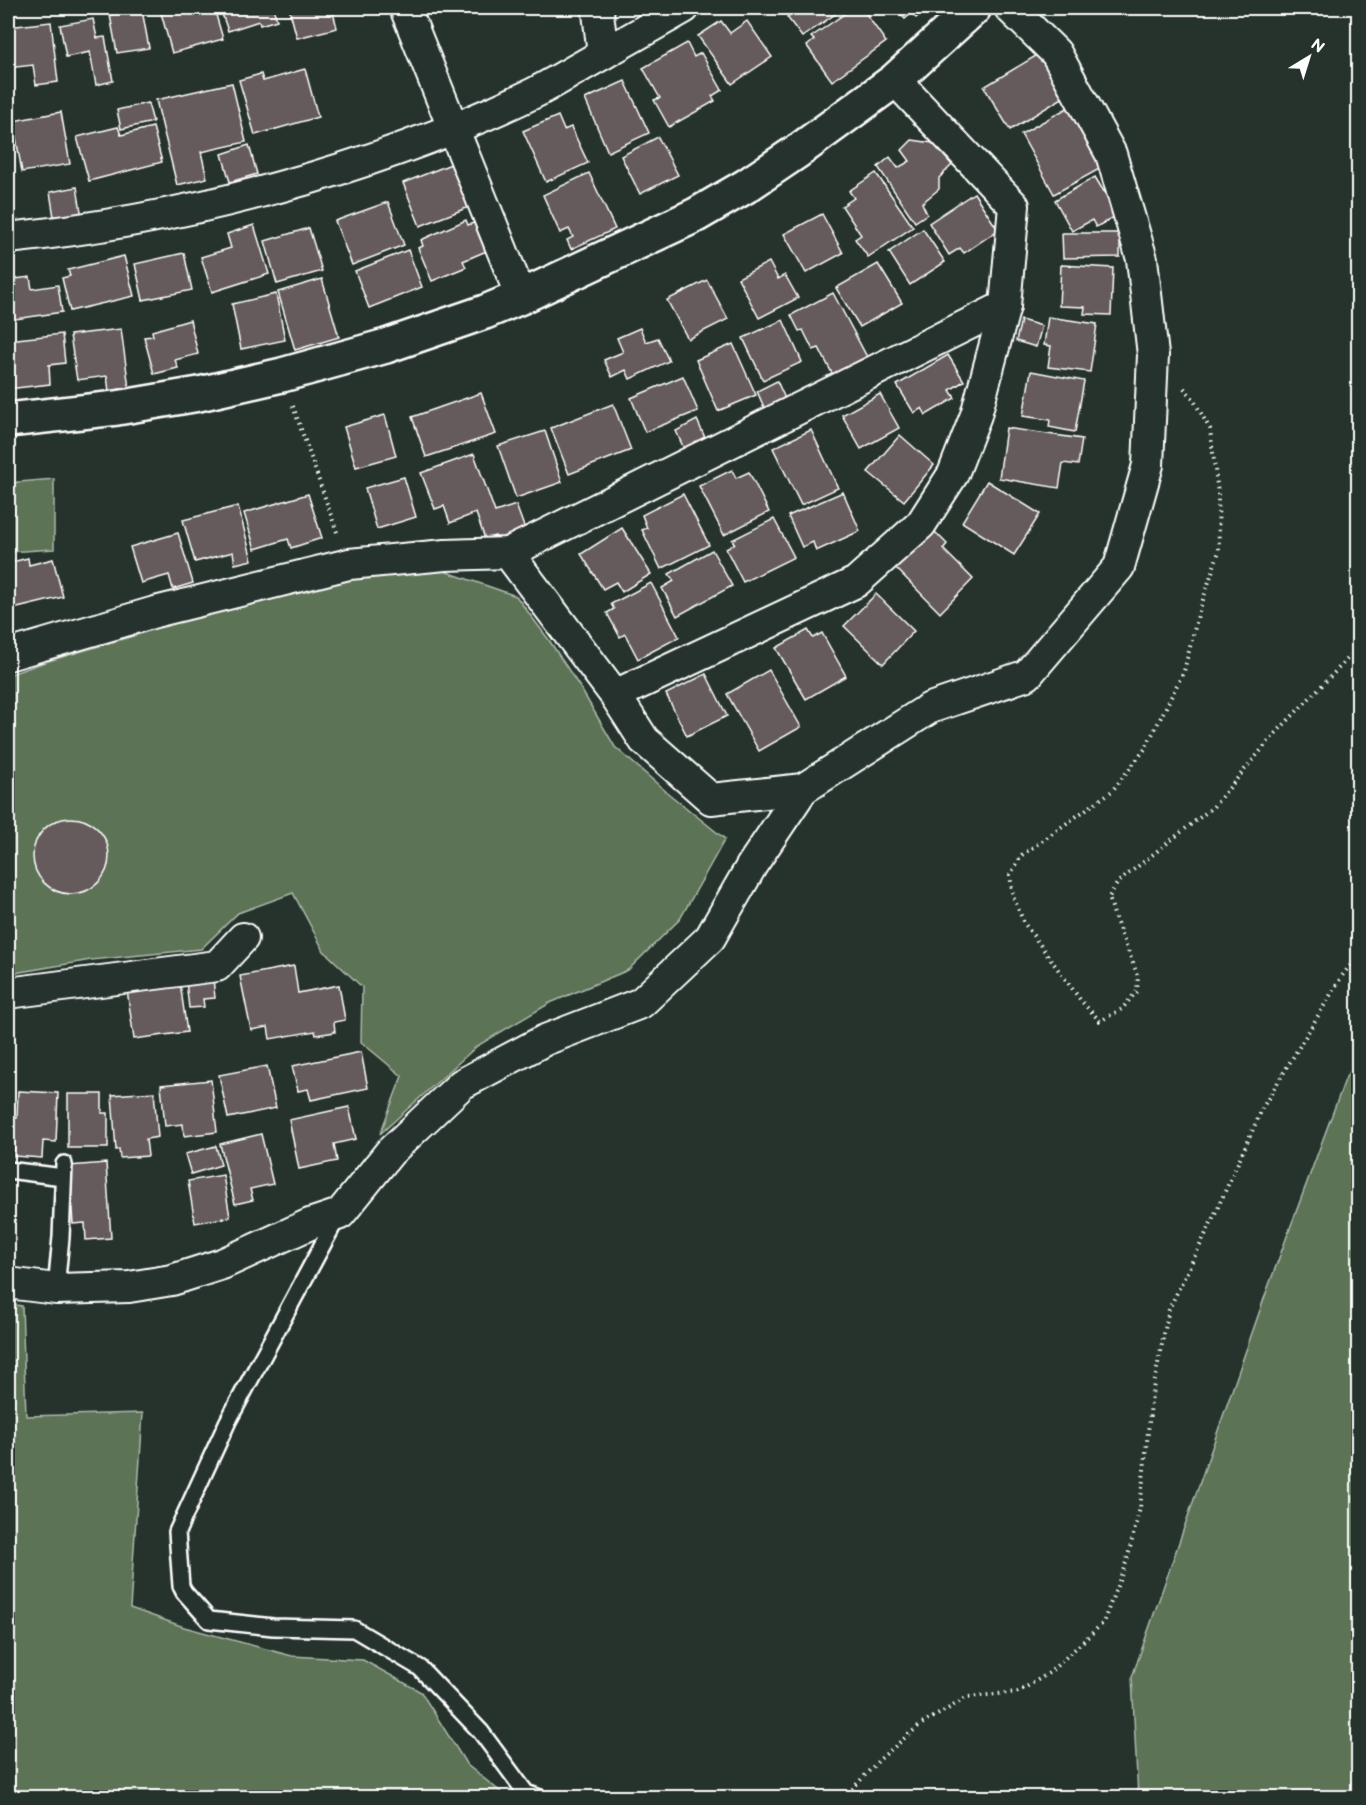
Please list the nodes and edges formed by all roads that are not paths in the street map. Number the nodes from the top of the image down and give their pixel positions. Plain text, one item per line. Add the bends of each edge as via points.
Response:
1 (405, 8) edge
2 (599, 8) edge
3 (684, 8) edge
4 (974, 8) edge
5 (1010, 8) edge
6 (603, 54) junction
7 (894, 80) junction
8 (452, 129) junction
9 (8, 238) edge
10 (521, 297) junction
11 (1005, 306) junction
12 (8, 420) edge
13 (508, 553) junction
14 (8, 655) edge
15 (615, 695) junction
16 (803, 789) junction
17 (243, 938) dead end
18 (8, 993) edge
19 (8, 1170) edge
20 (340, 1214) junction
21 (8, 1282) edge
22 (56, 1289) junction
23 (540, 1797) edge

1 - 8 street
2 - 6 street
3 - 6 street
4 - 7 street
5 - 16 street via 1056,53 1111,154 1142,259 1153,355 1148,465 1119,567 1027,675 930,708
6 - 8 street via 536,92
7 - 10 street via 736,191 635,245
7 - 11 street via 1014,206
8 - 9 street via 337,169 204,206
8 - 10 street
10 - 12 street via 386,346 282,375 117,408
11 - 13 street
11 - 15 street via 976,415 953,474 921,524 856,582
13 - 14 street via 349,564 155,612
13 - 15 street
15 - 16 street via 644,740 711,798
16 - 20 street via 752,865 710,938 641,1003 545,1040 462,1083 390,1152
17 - 18 street via 217,966
19 - 22 lane via 63,1170
20 - 22 street via 222,1264 172,1280 129,1287
20 - 23 lane via 228,1421 177,1533 181,1586 209,1620 273,1627 354,1629 420,1668 481,1732 526,1793
21 - 22 street

